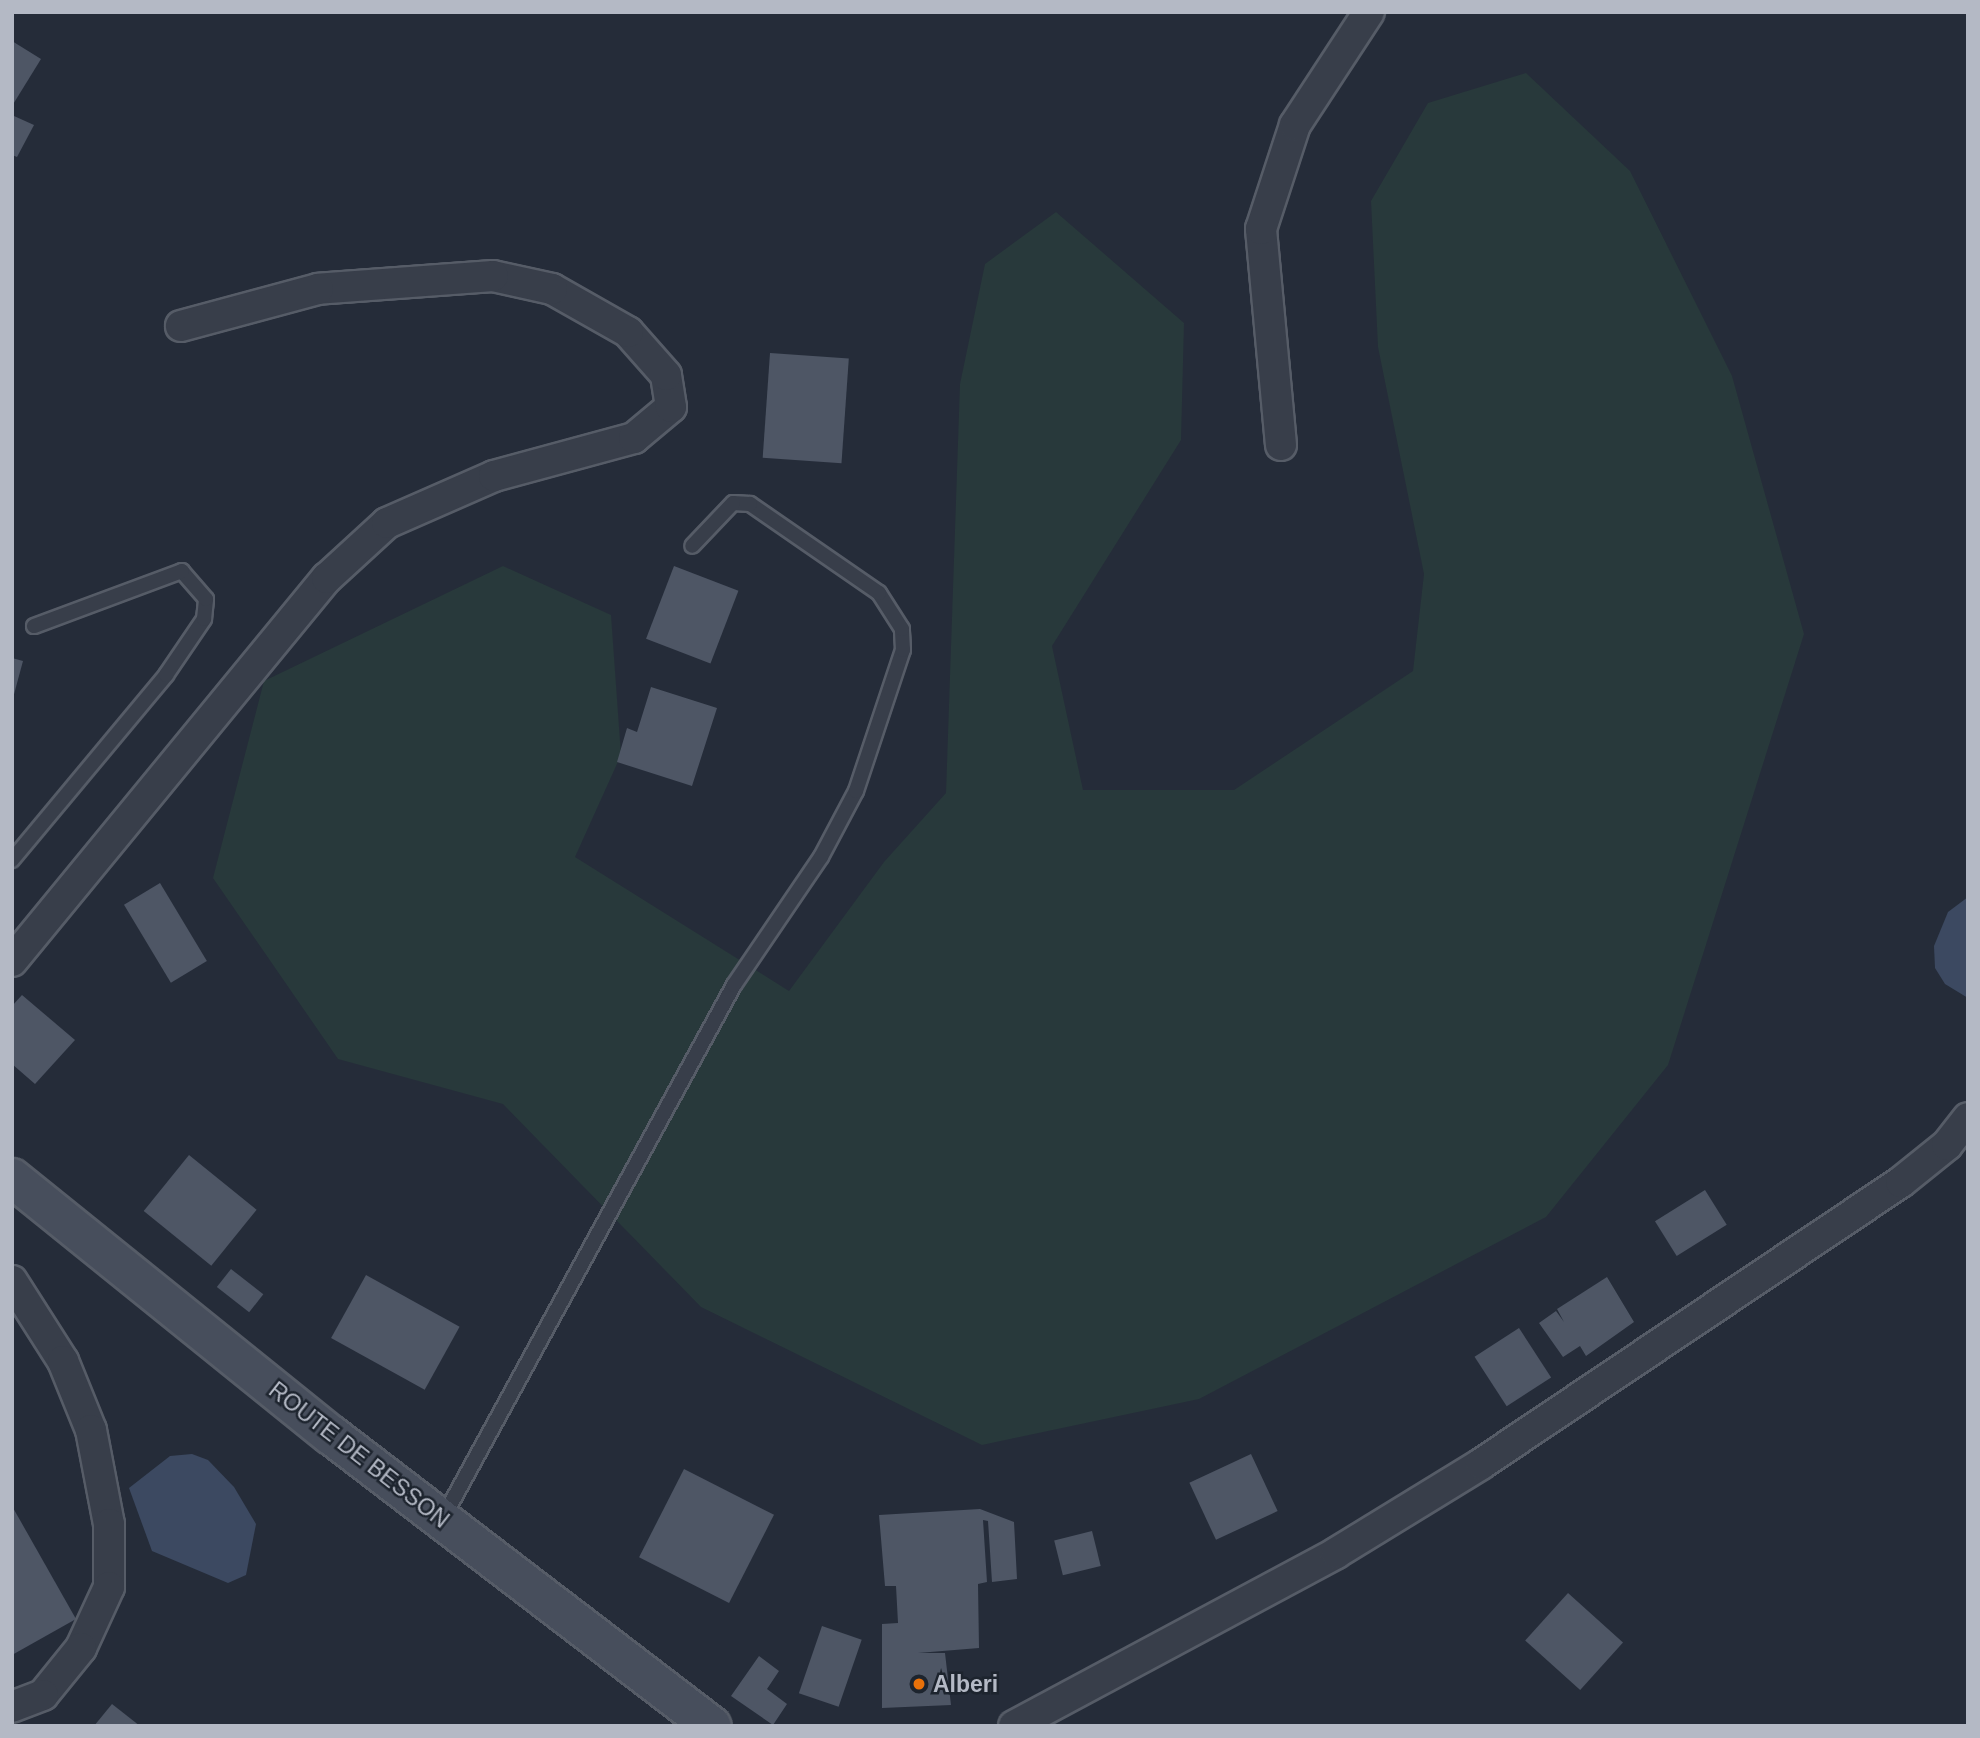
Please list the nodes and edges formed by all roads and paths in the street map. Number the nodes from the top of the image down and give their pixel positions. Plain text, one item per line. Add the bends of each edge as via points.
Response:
1 (1369, 12) edge
2 (181, 326) dead end
3 (1281, 445) dead end
4 (692, 545) dead end
5 (34, 626) dead end
6 (12, 860) edge
7 (12, 961) edge
8 (1968, 1118) edge
9 (12, 1178) edge
10 (12, 1281) edge
11 (442, 1520) junction
12 (12, 1707) edge
13 (711, 1726) edge
14 (1014, 1726) edge

1 - 3 street via 1295,125 1261,229
2 - 7 street via 318,289 493,276 552,289 628,331 666,375 671,407 635,438 494,476 387,523 327,578
4 - 11 lane via 733,503 750,504 879,593 902,629 903,650 856,791 821,857 734,985
5 - 6 lane via 182,571 206,598 204,620 166,675
8 - 14 street via 1947,1144 1901,1182 1481,1464 1336,1553
9 - 11 main road, ROUTE DE BESSON
10 - 12 street via 63,1361 91,1430 109,1524 109,1587 80,1648 43,1695
11 - 13 main road, ROUTE DE BESSON

